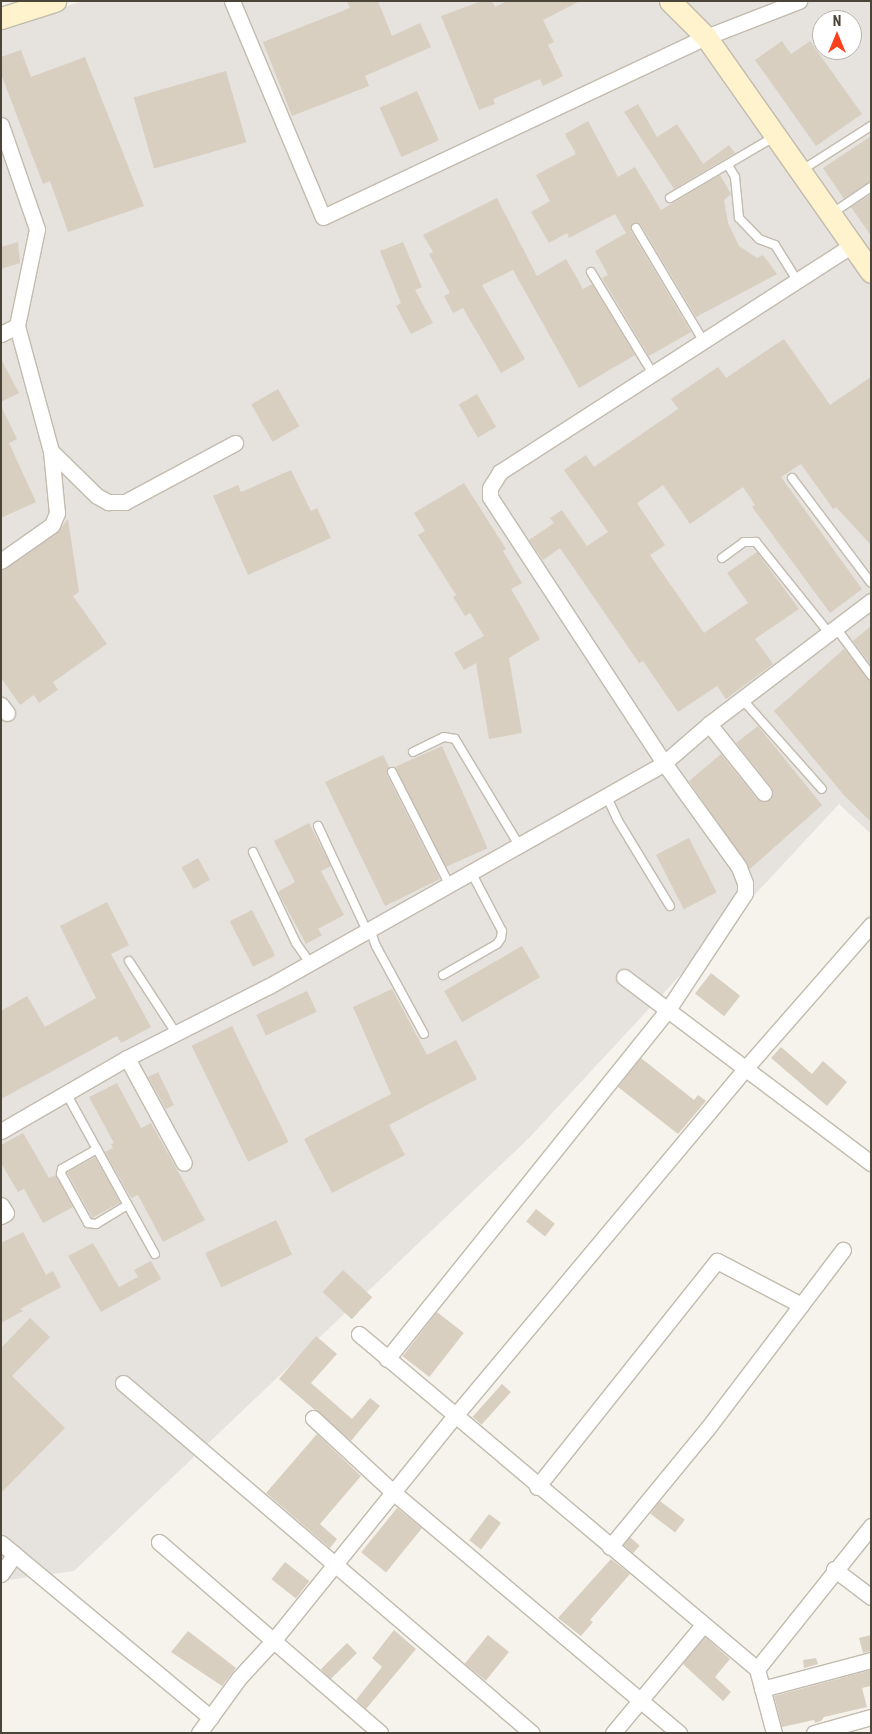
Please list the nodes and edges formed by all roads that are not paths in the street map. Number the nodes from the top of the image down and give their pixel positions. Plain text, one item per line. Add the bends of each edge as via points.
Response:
1 (55, 1) edge
2 (232, 1) edge
3 (670, 1) edge
4 (799, 1) edge
5 (1, 18) edge
6 (706, 37) junction
7 (1, 125) edge
8 (871, 126) edge
9 (776, 137) junction
10 (728, 165) junction
11 (800, 171) junction
12 (871, 187) edge
13 (670, 198) dead end
14 (831, 214) junction
15 (636, 228) dead end
16 (864, 257) edge
17 (591, 272) dead end
18 (798, 282) junction
19 (17, 326) junction
20 (1, 334) edge
21 (704, 342) junction
22 (653, 374) junction
23 (235, 443) dead end
24 (51, 451) junction
25 (792, 478) dead end
26 (722, 558) dead end
27 (1, 561) edge
28 (871, 583) edge
29 (871, 601) edge
30 (833, 630) junction
31 (871, 675) edge
32 (742, 699) junction
33 (709, 724) junction
34 (413, 752) dead end
35 (664, 763) junction
36 (392, 772) dead end
37 (822, 789) dead end
38 (764, 793) dead end
39 (606, 796) junction
40 (318, 826) dead end
41 (519, 845) junction
42 (253, 852) dead end
43 (471, 872) junction
44 (449, 884) junction
45 (670, 906) dead end
46 (871, 924) edge
47 (368, 930) junction
48 (129, 961) dead end
49 (310, 963) junction
50 (443, 975) dead end
51 (624, 977) dead end
52 (667, 1011) junction
53 (176, 1033) junction
54 (424, 1034) dead end
55 (127, 1058) junction
56 (744, 1070) junction
57 (66, 1093) junction
58 (1, 1131) edge
59 (97, 1149) junction
60 (184, 1163) dead end
61 (871, 1163) edge
62 (1, 1205) edge
63 (128, 1205) junction
64 (1, 1216) edge
65 (843, 1250) dead end
66 (155, 1254) dead end
67 (801, 1305) junction
68 (359, 1334) dead end
69 (387, 1359) junction
70 (123, 1383) dead end
71 (454, 1417) junction
72 (313, 1418) dead end
73 (537, 1486) junction
74 (394, 1494) junction
75 (871, 1526) edge
76 (159, 1542) dead end
77 (1, 1543) edge
78 (610, 1547) junction
79 (15, 1554) junction
80 (336, 1565) junction
81 (834, 1569) junction
82 (1, 1574) edge
83 (871, 1596) edge
84 (703, 1625) junction
85 (273, 1642) junction
86 (871, 1660) edge
87 (757, 1670) junction
88 (762, 1689) junction
89 (639, 1701) junction
90 (871, 1717) edge
91 (211, 1718) junction
92 (199, 1733) edge
93 (380, 1733) edge
94 (532, 1733) edge
95 (613, 1733) edge
96 (679, 1733) edge
97 (774, 1733) edge
98 (814, 1733) edge

1 - 5 street
2 - 6 street via 323,217
3 - 6 street
4 - 6 street
6 - 9 street
7 - 19 street via 37,229
8 - 11 lane
9 - 10 lane
9 - 11 street
10 - 13 lane
10 - 18 lane via 735,177 740,218 759,239 775,245
11 - 14 street
12 - 14 lane
14 - 16 street
15 - 21 lane
16 - 18 street
17 - 22 lane
18 - 21 street
19 - 20 street
19 - 24 street
21 - 22 street
22 - 35 street via 500,472 490,488 490,497
23 - 24 street via 125,502 108,502 97,496
24 - 27 street via 57,513 52,524
25 - 28 lane
26 - 30 lane via 744,542 756,542
29 - 30 street
30 - 31 lane
30 - 32 street
32 - 33 street
32 - 37 lane
33 - 35 street
33 - 38 street
34 - 41 lane via 444,737 455,739
35 - 39 street
35 - 52 street via 739,867 745,883 744,893
36 - 44 lane
39 - 41 street
39 - 45 lane
40 - 47 lane
41 - 43 street
42 - 49 lane via 296,944
43 - 44 street
43 - 50 lane via 502,931 501,938 497,944
44 - 47 street
46 - 56 street
47 - 49 street
47 - 54 lane
48 - 53 lane
49 - 53 street
51 - 52 street
52 - 56 street
52 - 69 street
53 - 55 street
55 - 57 street
55 - 60 street
56 - 61 street
56 - 71 street
57 - 58 street
57 - 59 lane
59 - 63 lane
59 - 63 lane via 62,1169 61,1174 88,1224 96,1224
62 - 64 street via 6,1213
63 - 66 lane
65 - 67 street
67 - 73 street via 716,1260
67 - 78 street via 707,1429
68 - 69 street
69 - 71 street
70 - 80 street
71 - 73 street
71 - 74 street
72 - 74 street
73 - 78 street
74 - 80 street
74 - 89 street
75 - 81 street
76 - 85 street
77 - 79 street
78 - 84 street
79 - 82 street
79 - 91 street
80 - 85 street
80 - 94 street
81 - 83 street
81 - 87 street
84 - 87 street
84 - 89 street
85 - 91 street via 239,1678
85 - 93 street
86 - 88 street
87 - 88 street
88 - 97 street
89 - 95 street
89 - 96 street
90 - 98 street
91 - 92 street

